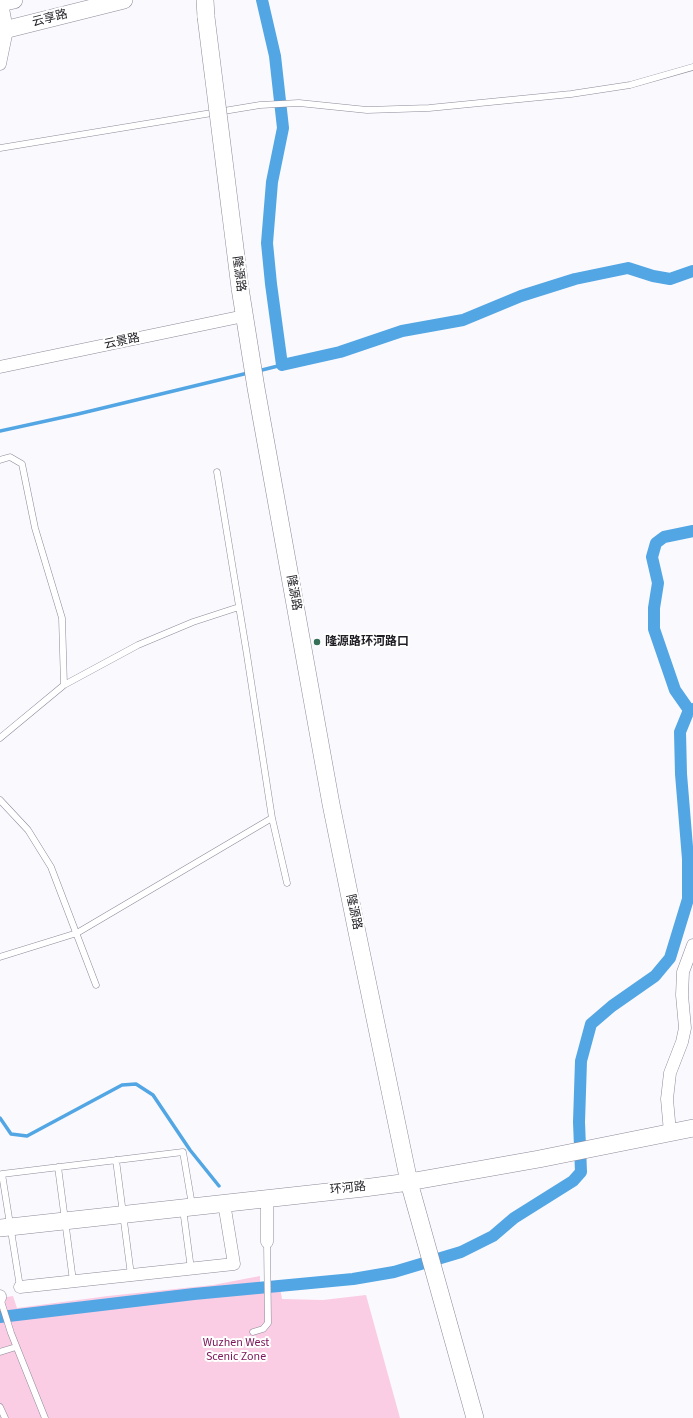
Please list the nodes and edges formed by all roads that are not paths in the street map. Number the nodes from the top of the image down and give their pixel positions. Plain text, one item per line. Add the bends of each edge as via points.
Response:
1 (124, 0) edge
2 (205, 0) edge
3 (5, 2) edge
4 (4, 31) edge
5 (0, 64) edge
6 (693, 67) edge
7 (0, 148) edge
8 (244, 316) junction
9 (0, 367) edge
10 (0, 460) edge
11 (217, 472) dead end
12 (240, 607) junction
13 (64, 685) junction
14 (0, 738) edge
15 (0, 800) edge
16 (272, 818) junction
17 (287, 883) dead end
18 (77, 933) junction
19 (693, 945) edge
20 (0, 957) edge
21 (96, 985) dead end
22 (689, 1029) edge
23 (693, 1128) edge
24 (670, 1132) junction
25 (116, 1160) junction
26 (58, 1167) junction
27 (409, 1182) junction
28 (267, 1198) junction
29 (224, 1203) junction
30 (188, 1207) junction
31 (123, 1214) junction
32 (65, 1221) junction
33 (5, 1227) edge
34 (267, 1242) joint
35 (191, 1269) junction
36 (131, 1275) junction
37 (73, 1281) junction
38 (20, 1287) joint
39 (0, 1297) edge
40 (253, 1332) dead end
41 (16, 1347) junction
42 (0, 1352) edge
43 (0, 1407) edge
44 (5, 1418) edge
45 (45, 1418) edge
46 (475, 1418) edge

1 - 4 main road, 云享路
2 - 8 main road, 隆源路, bridge
3 - 4 street
4 - 5 street
6 - 7 lane via 630,85 571,94 429,108 367,110 300,103 260,105
8 - 9 street, 云景路
8 - 27 main road, 隆源路 via 331,804
10 - 13 lane via 10,458 22,464 35,528 62,618
11 - 12 lane
12 - 13 lane via 193,622 138,645
12 - 16 lane
13 - 14 lane
15 - 18 lane via 28,830 51,867
16 - 17 lane
16 - 18 lane
18 - 20 lane
18 - 21 lane
19 - 22 street via 683,972 682,994
22 - 24 street via 670,1073 667,1099
23 - 24 main road, 环河路
24 - 27 main road, 环河路
25 - 26 lane
25 - 30 lane via 183,1152
25 - 31 lane
26 - 32 lane
26 - 33 lane via 2,1174
27 - 28 main road, 环河路
27 - 46 main road, 隆源路
28 - 29 main road, 环河路
28 - 34 street
29 - 30 main road, 环河路
29 - 35 street via 234,1264
30 - 31 main road, 环河路
30 - 35 lane
31 - 32 main road, 环河路
31 - 36 lane
32 - 33 main road, 环河路
32 - 37 lane
33 - 38 lane
34 - 40 lane via 268,1323 263,1329
35 - 36 street
36 - 37 street
37 - 38 street
39 - 41 lane
41 - 42 lane
41 - 45 lane
43 - 44 lane

